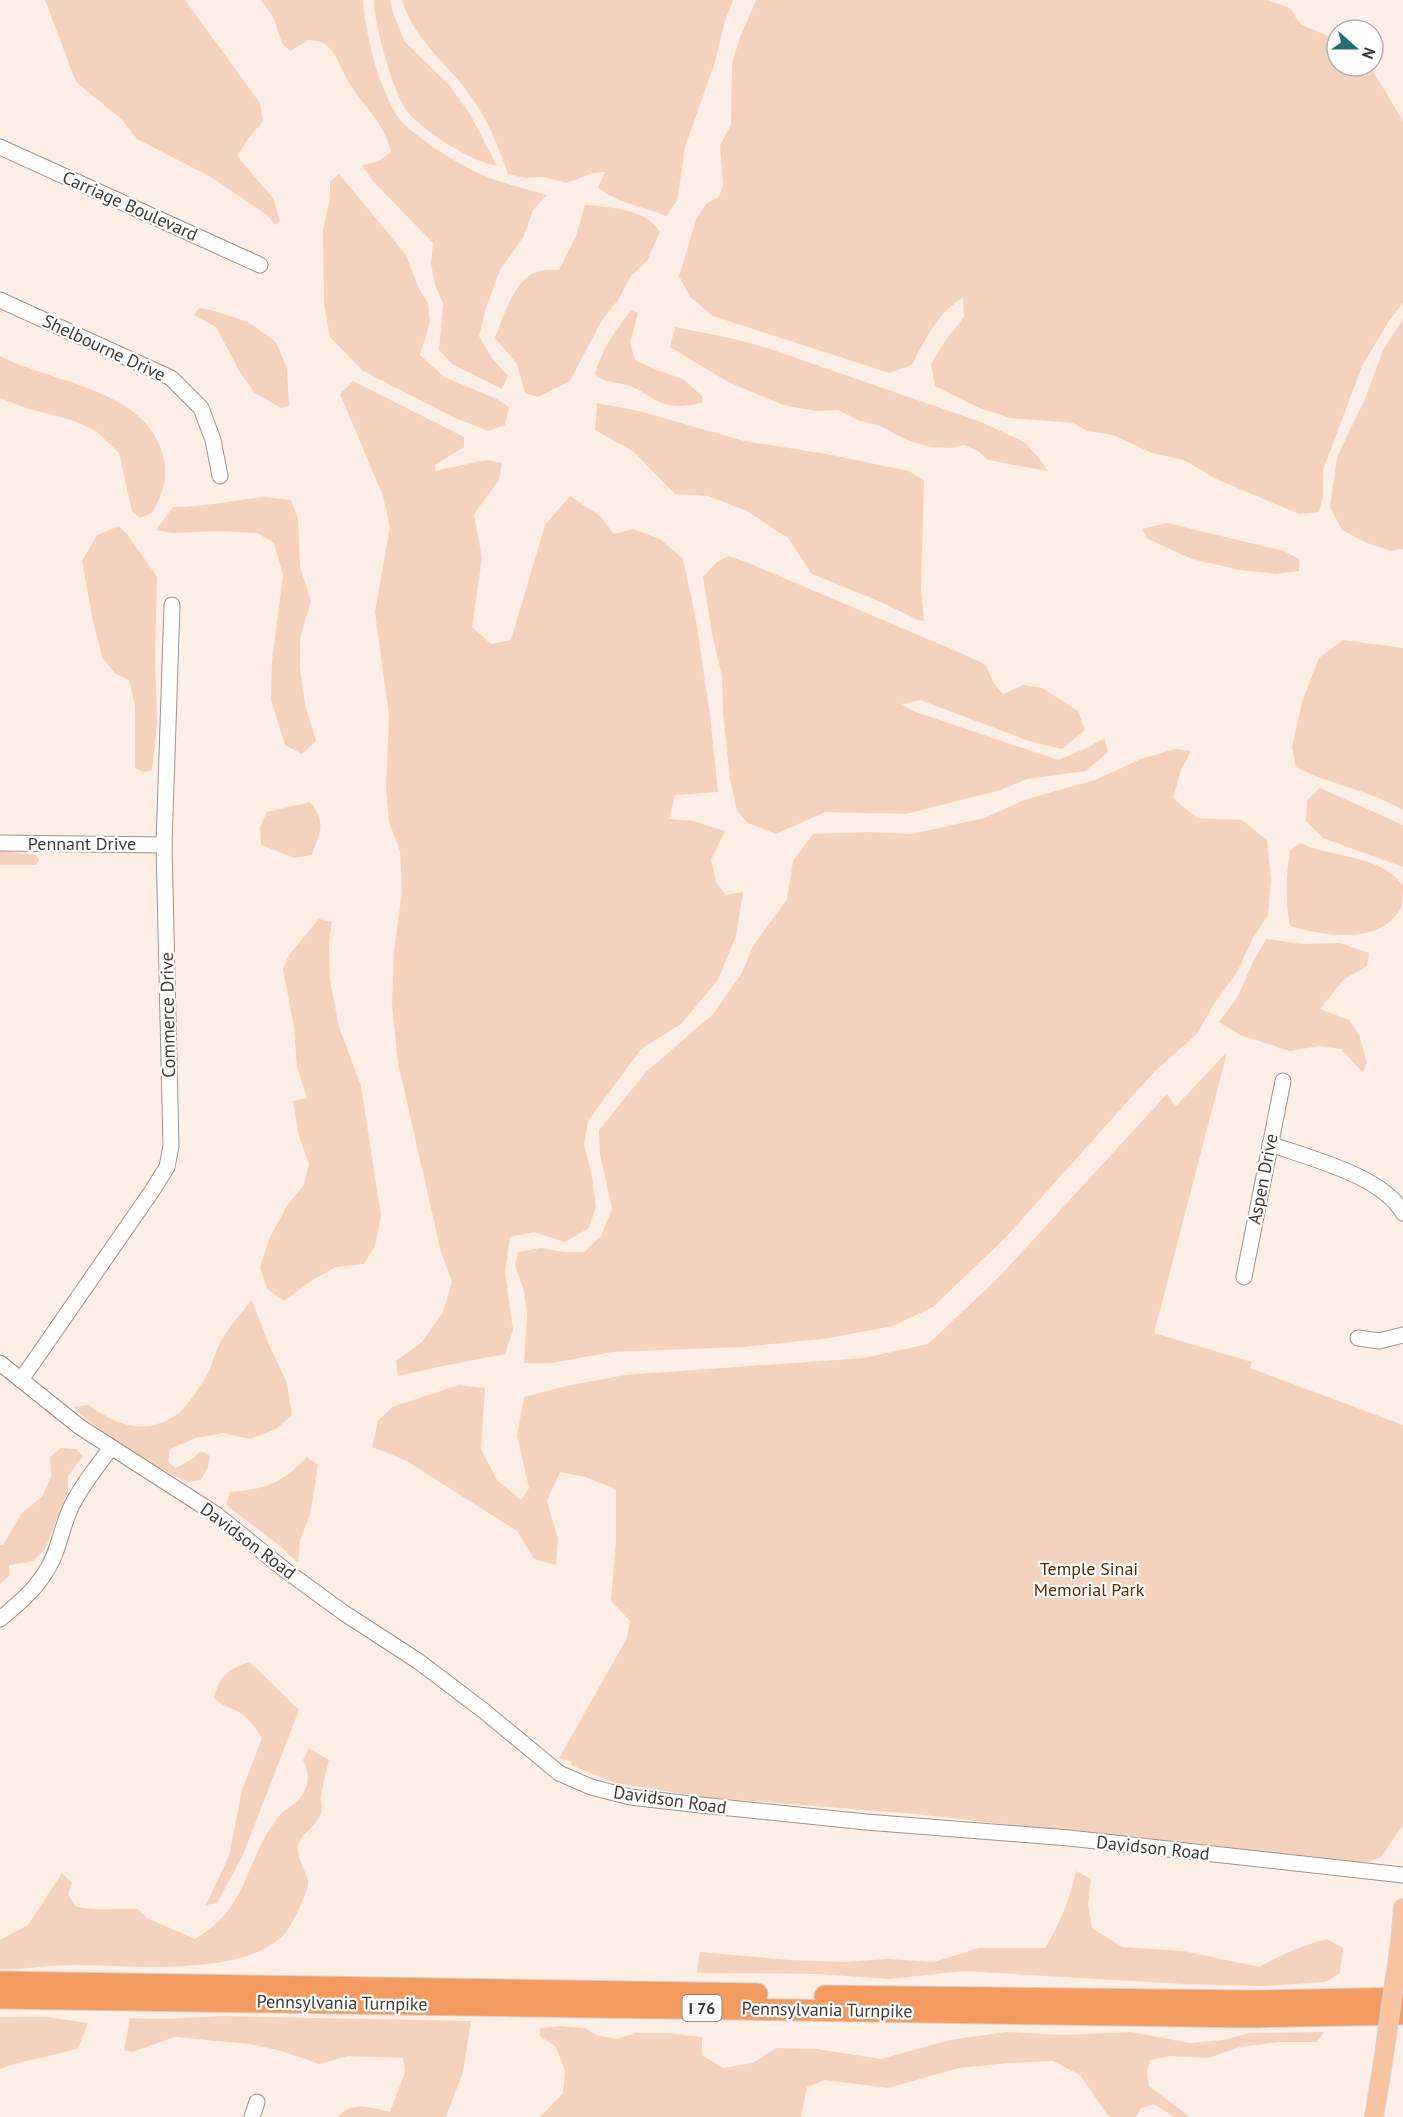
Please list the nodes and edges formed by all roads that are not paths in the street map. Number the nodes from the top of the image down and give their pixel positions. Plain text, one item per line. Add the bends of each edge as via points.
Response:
1 (0, 147) edge
2 (260, 265) dead end
3 (0, 300) edge
4 (220, 477) dead end
5 (172, 605) dead end
6 (0, 843) edge
7 (164, 845) junction
8 (1283, 1081) dead end
9 (1270, 1144) junction
10 (1403, 1212) edge
11 (1244, 1277) dead end
12 (1403, 1335) edge
13 (1358, 1338) dead end
14 (0, 1363) edge
15 (21, 1380) junction
16 (111, 1448) junction
17 (0, 1619) edge
18 (1403, 1875) edge
19 (1403, 1908) edge
20 (0, 1982) edge
21 (0, 1998) edge
22 (1403, 1998) edge
23 (1403, 2014) edge
24 (257, 2102) dead end
25 (252, 2117) edge
26 (1374, 2117) edge

1 - 2 street, Carriage Boulevard
3 - 4 street, Shelbourne Drive via 171,378 201,408
5 - 7 street, Commerce Drive
6 - 7 street, Pennant Drive
7 - 15 street, Commerce Drive via 171,1113 167,1167
8 - 9 street, Aspen Drive
9 - 10 street via 1374,1184 1393,1198
9 - 11 street, Aspen Drive
12 - 13 street via 1379,1341
14 - 15 street, Davidson Road
15 - 16 street, Davidson Road
16 - 17 street via 72,1505 46,1572 29,1594
16 - 18 street, Davidson Road via 218,1515 310,1588 418,1661 559,1773 591,1787 630,1797 691,1804 1069,1838
19 - 26 main road, bridge
20 - 22 highway, Pennsylvania Turnpike / I 76 via 1254,2001
21 - 23 highway, Pennsylvania Turnpike / I 76 via 1250,2017
24 - 25 street

